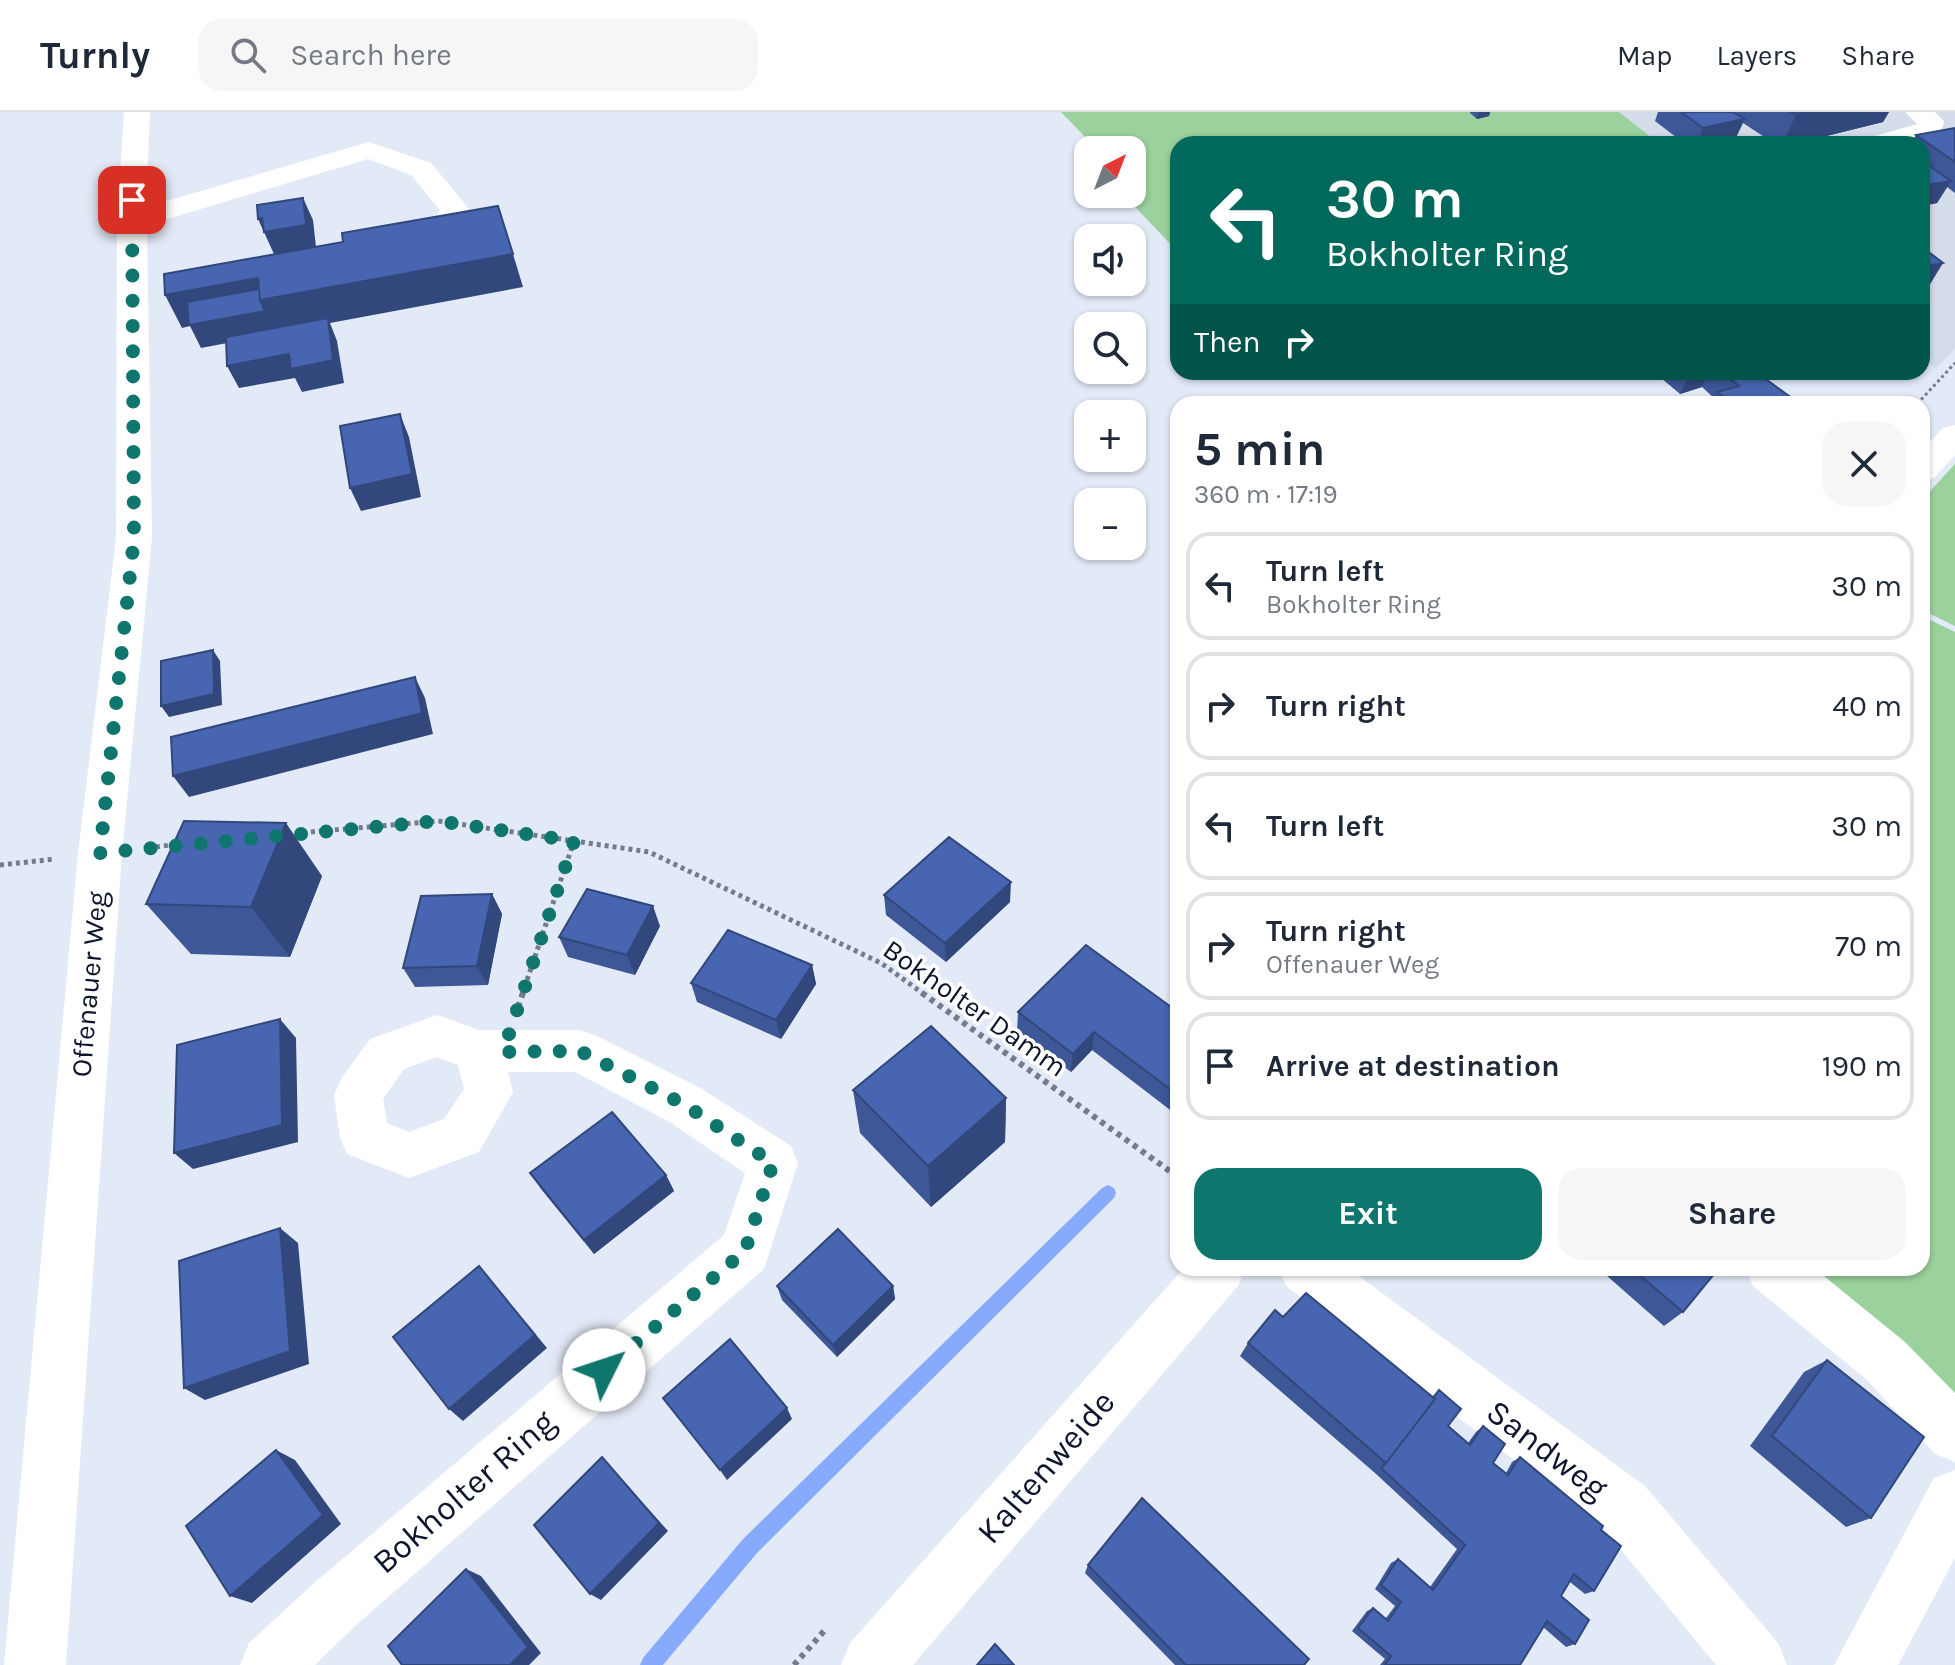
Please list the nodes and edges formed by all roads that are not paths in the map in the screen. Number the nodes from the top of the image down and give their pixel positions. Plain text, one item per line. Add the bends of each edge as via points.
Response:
1 (137, 112) edge
2 (1918, 112) edge
3 (1904, 136) edge
4 (131, 221) junction
5 (439, 235) edge
6 (1955, 435) edge
7 (1930, 462) edge
8 (491, 1052) road end
9 (1212, 1276) edge
10 (1316, 1276) edge
11 (1782, 1276) edge
12 (1955, 1434) edge
13 (1955, 1499) edge
14 (35, 1665) edge
15 (271, 1665) edge
16 (872, 1665) edge
17 (1756, 1665) edge
18 (1865, 1665) edge

1 - 4 street, Offenauer Weg
2 - 3 street via 1931,121 1931,128
4 - 5 street via 369,150 421,169 455,209
4 - 14 street, Offenauer Weg via 134,538 100,853
6 - 7 street
8 - 15 street, Bokholter Ring via 580,1051 685,1105 773,1163 745,1251
9 - 16 street, Kaltenweide
10 - 17 street, Sandweg via 1624,1507
11 - 12 street via 1886,1361
13 - 18 street

